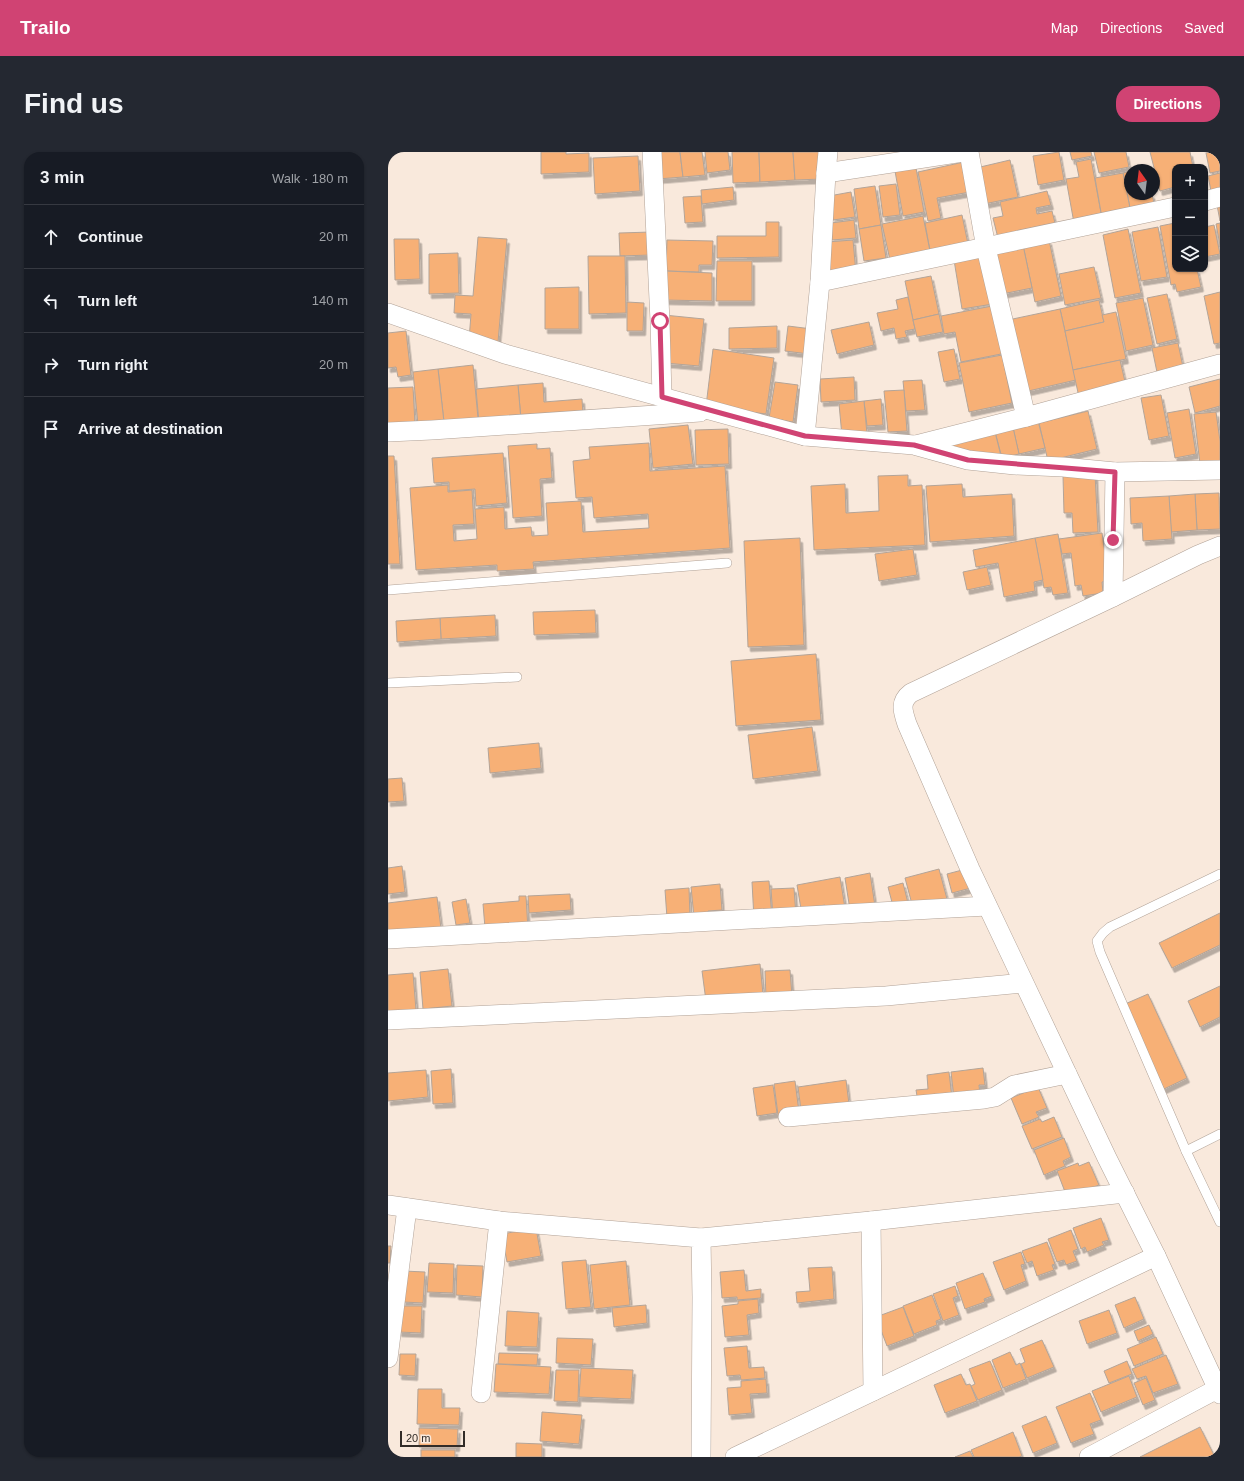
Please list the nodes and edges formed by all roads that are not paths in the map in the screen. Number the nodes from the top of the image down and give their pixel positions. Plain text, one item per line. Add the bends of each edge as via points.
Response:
1 (652, 152) edge
2 (828, 152) edge
3 (963, 152) edge
4 (969, 152) edge
5 (826, 173) junction
6 (1220, 197) edge
7 (1208, 200) edge
8 (1172, 208) edge
9 (986, 248) junction
10 (820, 282) junction
11 (388, 314) edge
12 (1220, 364) edge
13 (662, 397) junction
14 (715, 411) junction
15 (1026, 417) junction
16 (388, 432) edge
17 (805, 436) junction
18 (914, 445) junction
19 (1220, 470) edge
20 (1115, 472) junction
21 (1220, 546) edge
22 (727, 563) dead end
23 (388, 590) edge
24 (1113, 597) junction
25 (517, 677) dead end
26 (388, 683) edge
27 (1220, 874) edge
28 (987, 906) junction
29 (388, 939) edge
30 (1023, 983) junction
31 (388, 1020) edge
32 (1067, 1074) junction
33 (788, 1117) dead end
34 (1220, 1134) edge
35 (1186, 1151) junction
36 (1125, 1193) junction
37 (388, 1205) edge
38 (407, 1208) junction
39 (499, 1221) junction
40 (871, 1221) junction
41 (1220, 1222) edge
42 (701, 1238) junction
43 (1156, 1256) junction
44 (388, 1358) edge
45 (1219, 1390) edge
46 (873, 1391) junction
47 (481, 1393) dead end
48 (701, 1457) edge
49 (735, 1457) edge
50 (1089, 1457) edge

1 - 13 street
2 - 5 street
3 - 5 street
4 - 9 street
5 - 10 street
6 - 7 street
8 - 9 street
9 - 10 street
9 - 15 street
10 - 17 street
11 - 13 street via 505,354
12 - 15 street
13 - 14 street
14 - 16 street
14 - 17 street
15 - 18 street
17 - 18 street
18 - 20 street via 968,460
19 - 20 street
20 - 24 street
21 - 24 street
22 - 23 lane
24 - 28 street via 911,693 903,701 907,724
25 - 26 lane
27 - 35 lane via 1110,927 1097,941
28 - 29 street
28 - 30 street
30 - 31 street via 886,996
30 - 32 street
32 - 33 street via 1014,1085 996,1097 984,1100
32 - 36 street
34 - 35 lane
35 - 41 lane
36 - 40 street
36 - 43 street
37 - 38 street
38 - 39 street
38 - 44 street
39 - 42 street
39 - 47 street
40 - 42 street
40 - 46 street
42 - 48 street
43 - 45 street
43 - 46 street
45 - 50 street
46 - 49 street

